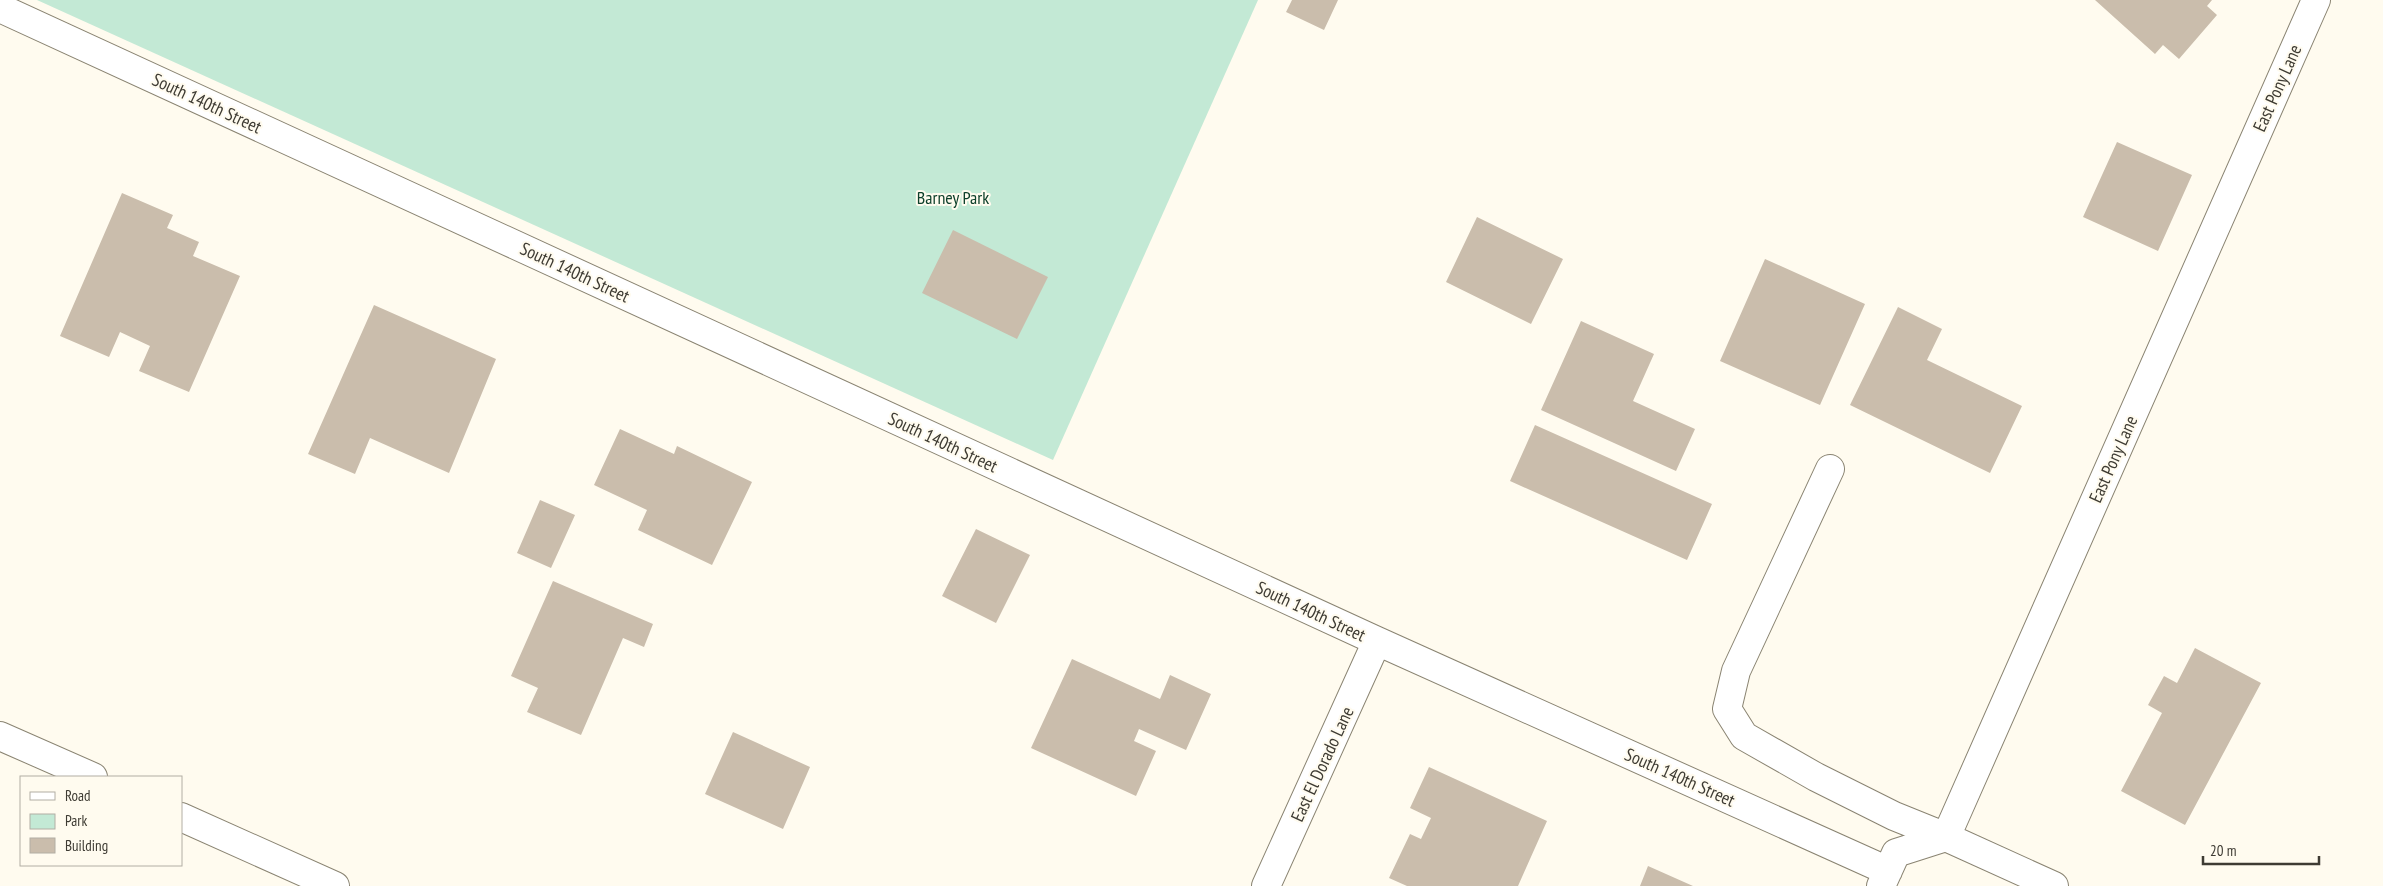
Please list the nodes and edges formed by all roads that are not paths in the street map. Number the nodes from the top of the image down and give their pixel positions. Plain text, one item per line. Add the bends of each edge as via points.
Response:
1 (2316, 0) edge
2 (0, 8) edge
3 (1830, 469) dead end
4 (1378, 641) junction
5 (0, 736) edge
6 (91, 776) edge
7 (182, 817) edge
8 (1946, 837) junction
9 (1884, 879) edge
10 (335, 886) edge
11 (1266, 886) edge
12 (2054, 886) edge

1 - 8 street, East Pony Lane
2 - 4 street, South 140th Street
3 - 8 street via 1736,671 1727,709 1744,736 1894,816
4 - 9 street, South 140th Street
4 - 11 street, East El Dorado Lane
5 - 6 street
7 - 10 street
8 - 9 street via 1896,853
8 - 12 street

